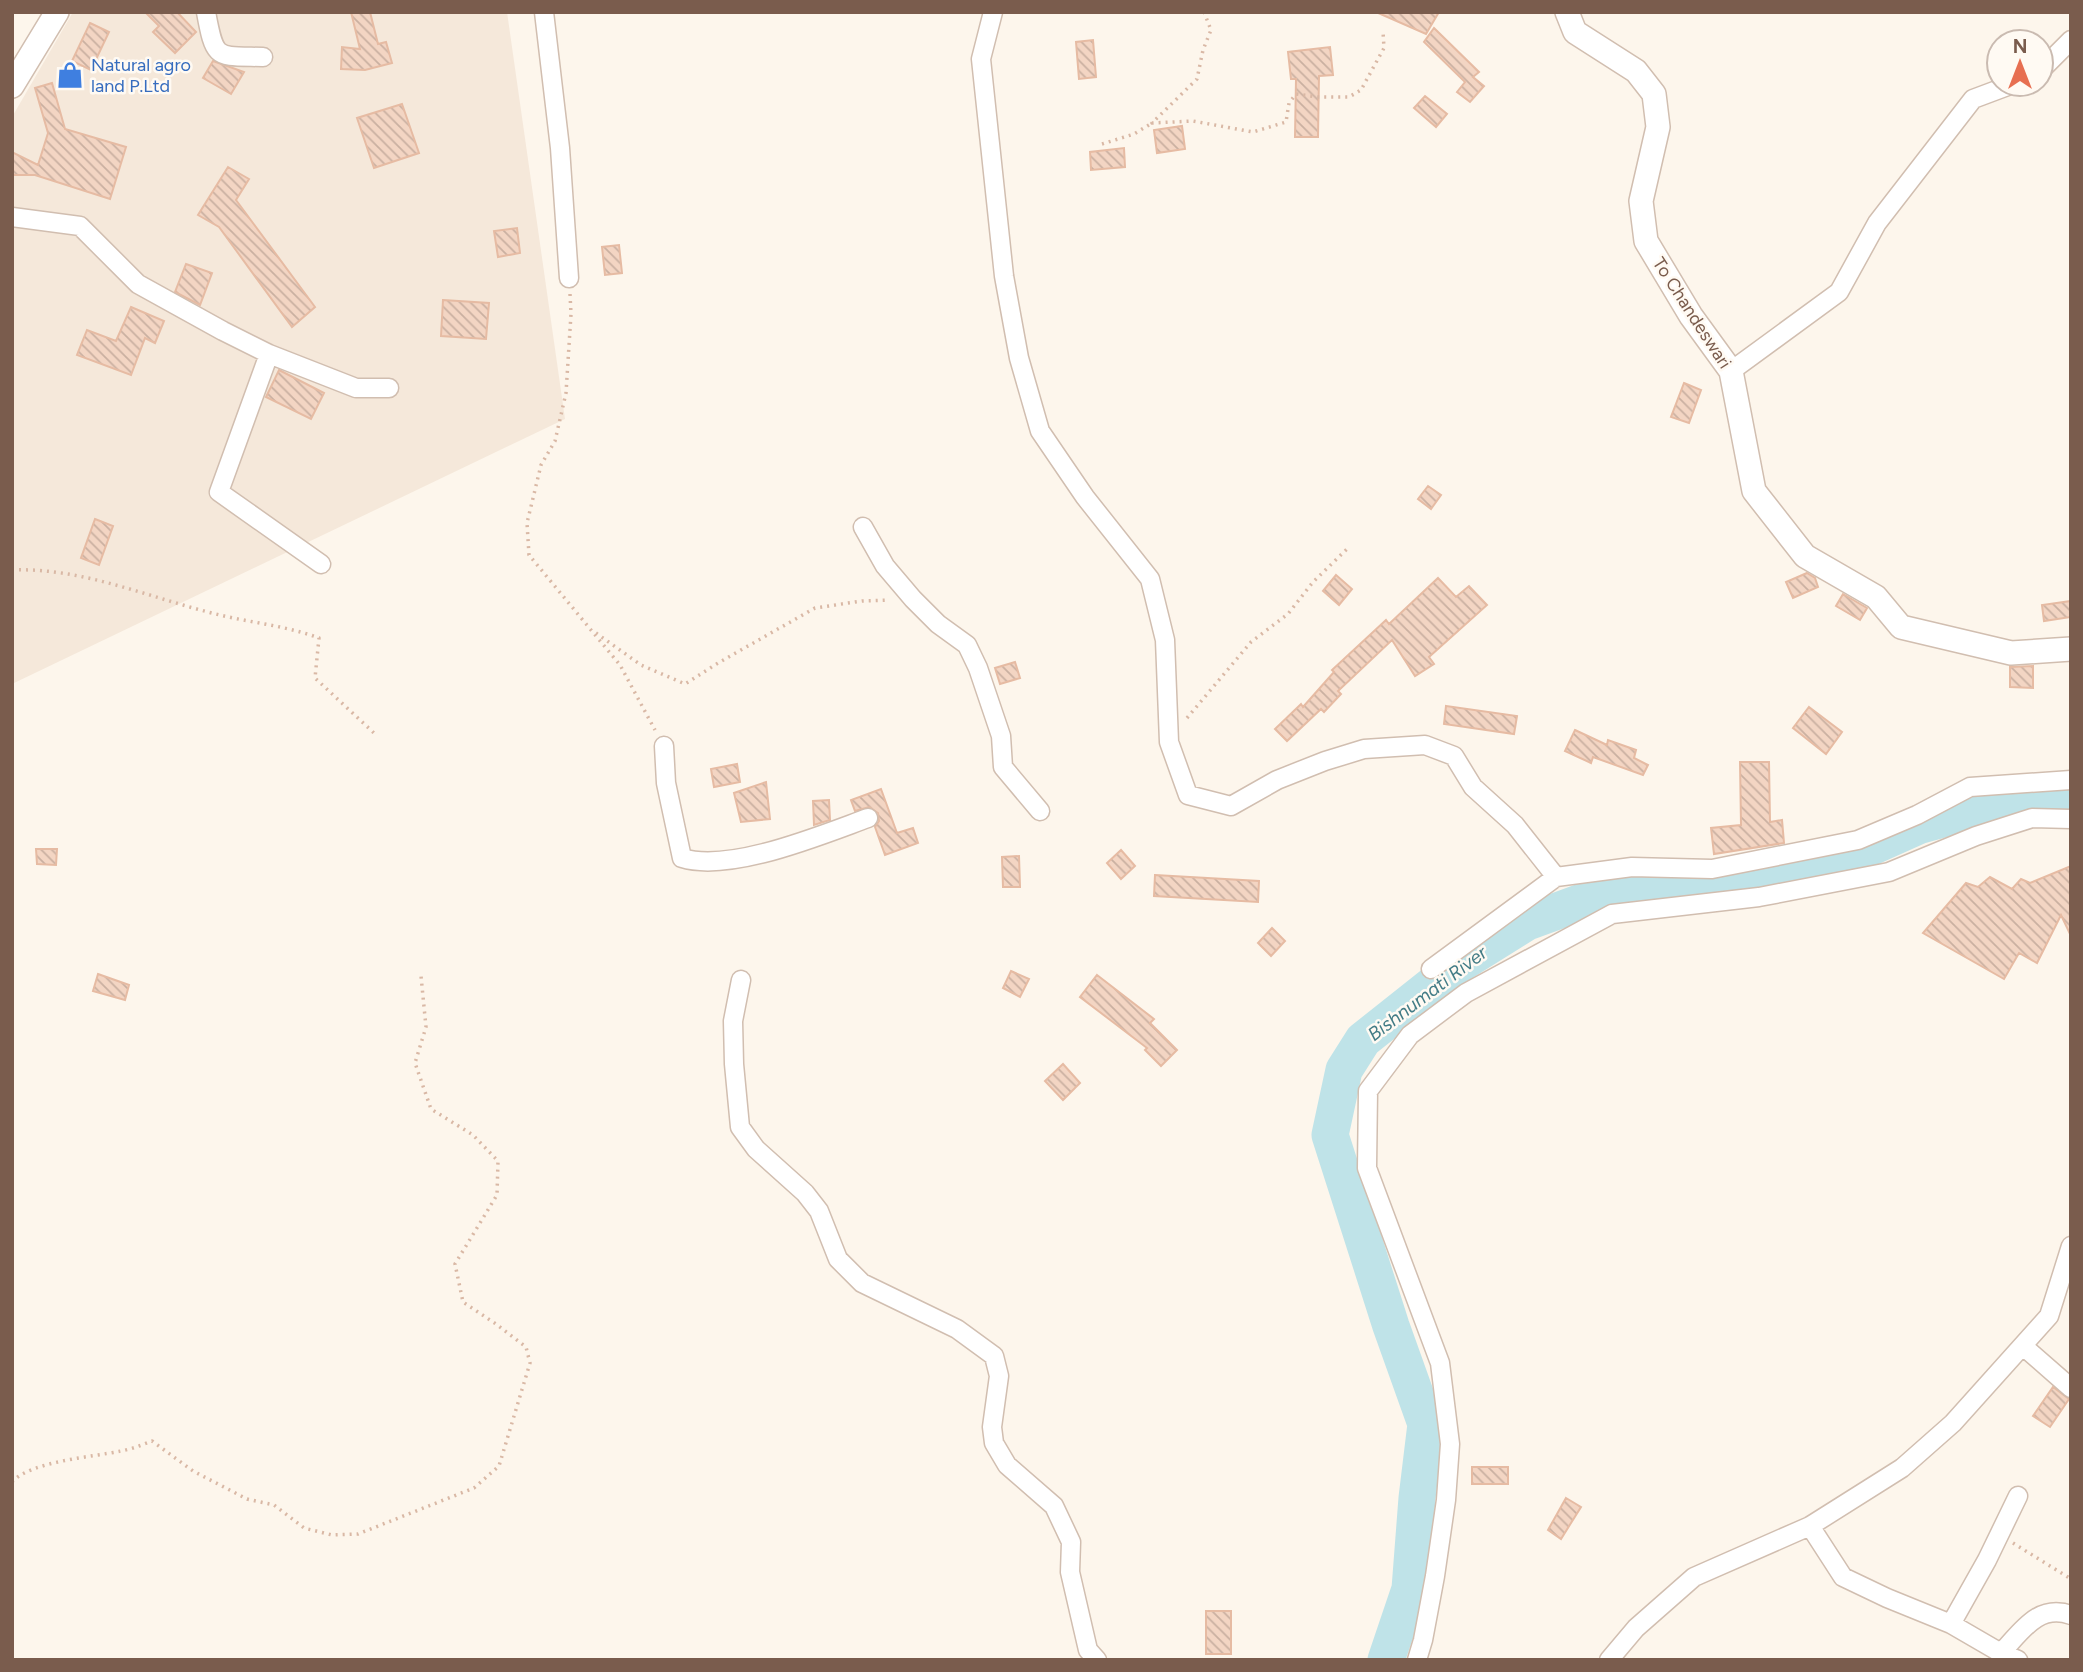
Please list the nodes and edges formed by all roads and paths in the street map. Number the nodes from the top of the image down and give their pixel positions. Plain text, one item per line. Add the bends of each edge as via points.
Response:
1 (57, 12) edge
2 (206, 12) edge
3 (544, 12) edge
4 (993, 12) edge
5 (1204, 12) edge
6 (1567, 12) edge
7 (1383, 31) dead end
8 (2071, 40) edge
9 (2055, 56) edge
10 (263, 57) dead end
11 (12, 86) edge
12 (1985, 94) edge
13 (1153, 122) junction
14 (1102, 144) dead end
15 (12, 217) edge
16 (569, 278) joint
17 (269, 354) junction
18 (1731, 371) junction
19 (389, 388) dead end
20 (863, 527) dead end
21 (1349, 547) dead end
22 (321, 564) dead end
23 (12, 570) edge
24 (913, 599) junction
25 (591, 630) junction
26 (2071, 649) edge
27 (374, 733) dead end
28 (1169, 742) junction
29 (664, 746) joint
30 (2071, 780) edge
31 (1040, 811) dead end
32 (868, 818) dead end
33 (2071, 818) edge
34 (1556, 877) junction
35 (1431, 969) dead end
36 (421, 976) dead end
37 (741, 981) dead end
38 (2071, 1246) edge
39 (2023, 1346) junction
40 (2071, 1388) edge
41 (12, 1482) edge
42 (2018, 1496) dead end
43 (1810, 1526) junction
44 (2000, 1534) junction
45 (2071, 1579) edge
46 (2071, 1615) edge
47 (1951, 1624) junction
48 (2009, 1657) edge
49 (1097, 1660) edge
50 (1417, 1660) edge
51 (1609, 1660) edge

1 - 11 street
2 - 10 street via 216,50 223,56
3 - 16 street
4 - 28 street via 981,59 1003,276 1019,358 1040,431 1150,579 1165,640
5 - 13 path via 1212,30 1197,79
6 - 18 street, To Chandeswari via 1575,32 1636,71 1654,94 1658,127 1641,201 1646,241
7 - 13 path via 1384,48 1361,90 1349,97 1296,94 1289,103 1286,122 1253,132 1193,121
8 - 9 street
12 - 18 street via 1973,99 1877,223 1839,292
13 - 14 path
15 - 17 street via 80,226 138,284
16 - 25 path via 566,393 527,523 528,555
17 - 19 street via 356,388
17 - 22 street via 219,492
18 - 26 street, To Chandeswari via 1754,491 1805,556 1876,597 1901,627 2011,653
20 - 24 street via 885,566
21 - 28 path via 1288,614 1251,642
23 - 27 path via 34,569 108,583 319,638 315,678
24 - 25 path via 815,608 685,684 641,665
24 - 31 street via 967,645 1001,736 1003,767
25 - 29 path via 620,665
28 - 34 street via 1188,795 1231,806 1277,780 1338,757 1364,749 1425,745 1454,756 1472,787 1515,825
29 - 32 street via 666,783 682,858 695,862 778,850
30 - 34 street via 1970,788 1858,840 1712,869 1632,867
33 - 50 street via 2032,818 1889,872 1759,897 1612,914 1466,993 1410,1035 1368,1091 1367,1168 1440,1363 1450,1444 1435,1576
34 - 35 street
36 - 41 path via 426,1027 415,1063 431,1109 473,1135 498,1161 497,1195 455,1264 463,1302 526,1347 530,1363 499,1466 474,1488 358,1534 332,1535 304,1528 274,1505 247,1499 193,1471 152,1441 124,1451 64,1461 19,1475
37 - 49 street via 733,1021 740,1127 757,1149 805,1192 819,1211 838,1259 862,1283 957,1329 994,1356 999,1376 994,1443 1007,1465 1054,1506 1072,1542 1070,1572 1088,1650
38 - 39 street via 2049,1317
39 - 40 street
39 - 43 street via 1953,1423 1902,1468
42 - 44 street
43 - 47 street via 1843,1577
43 - 51 street via 1694,1577 1636,1628
44 - 45 path
44 - 47 street
46 - 48 street via 2046,1611 2036,1616
47 - 48 street

